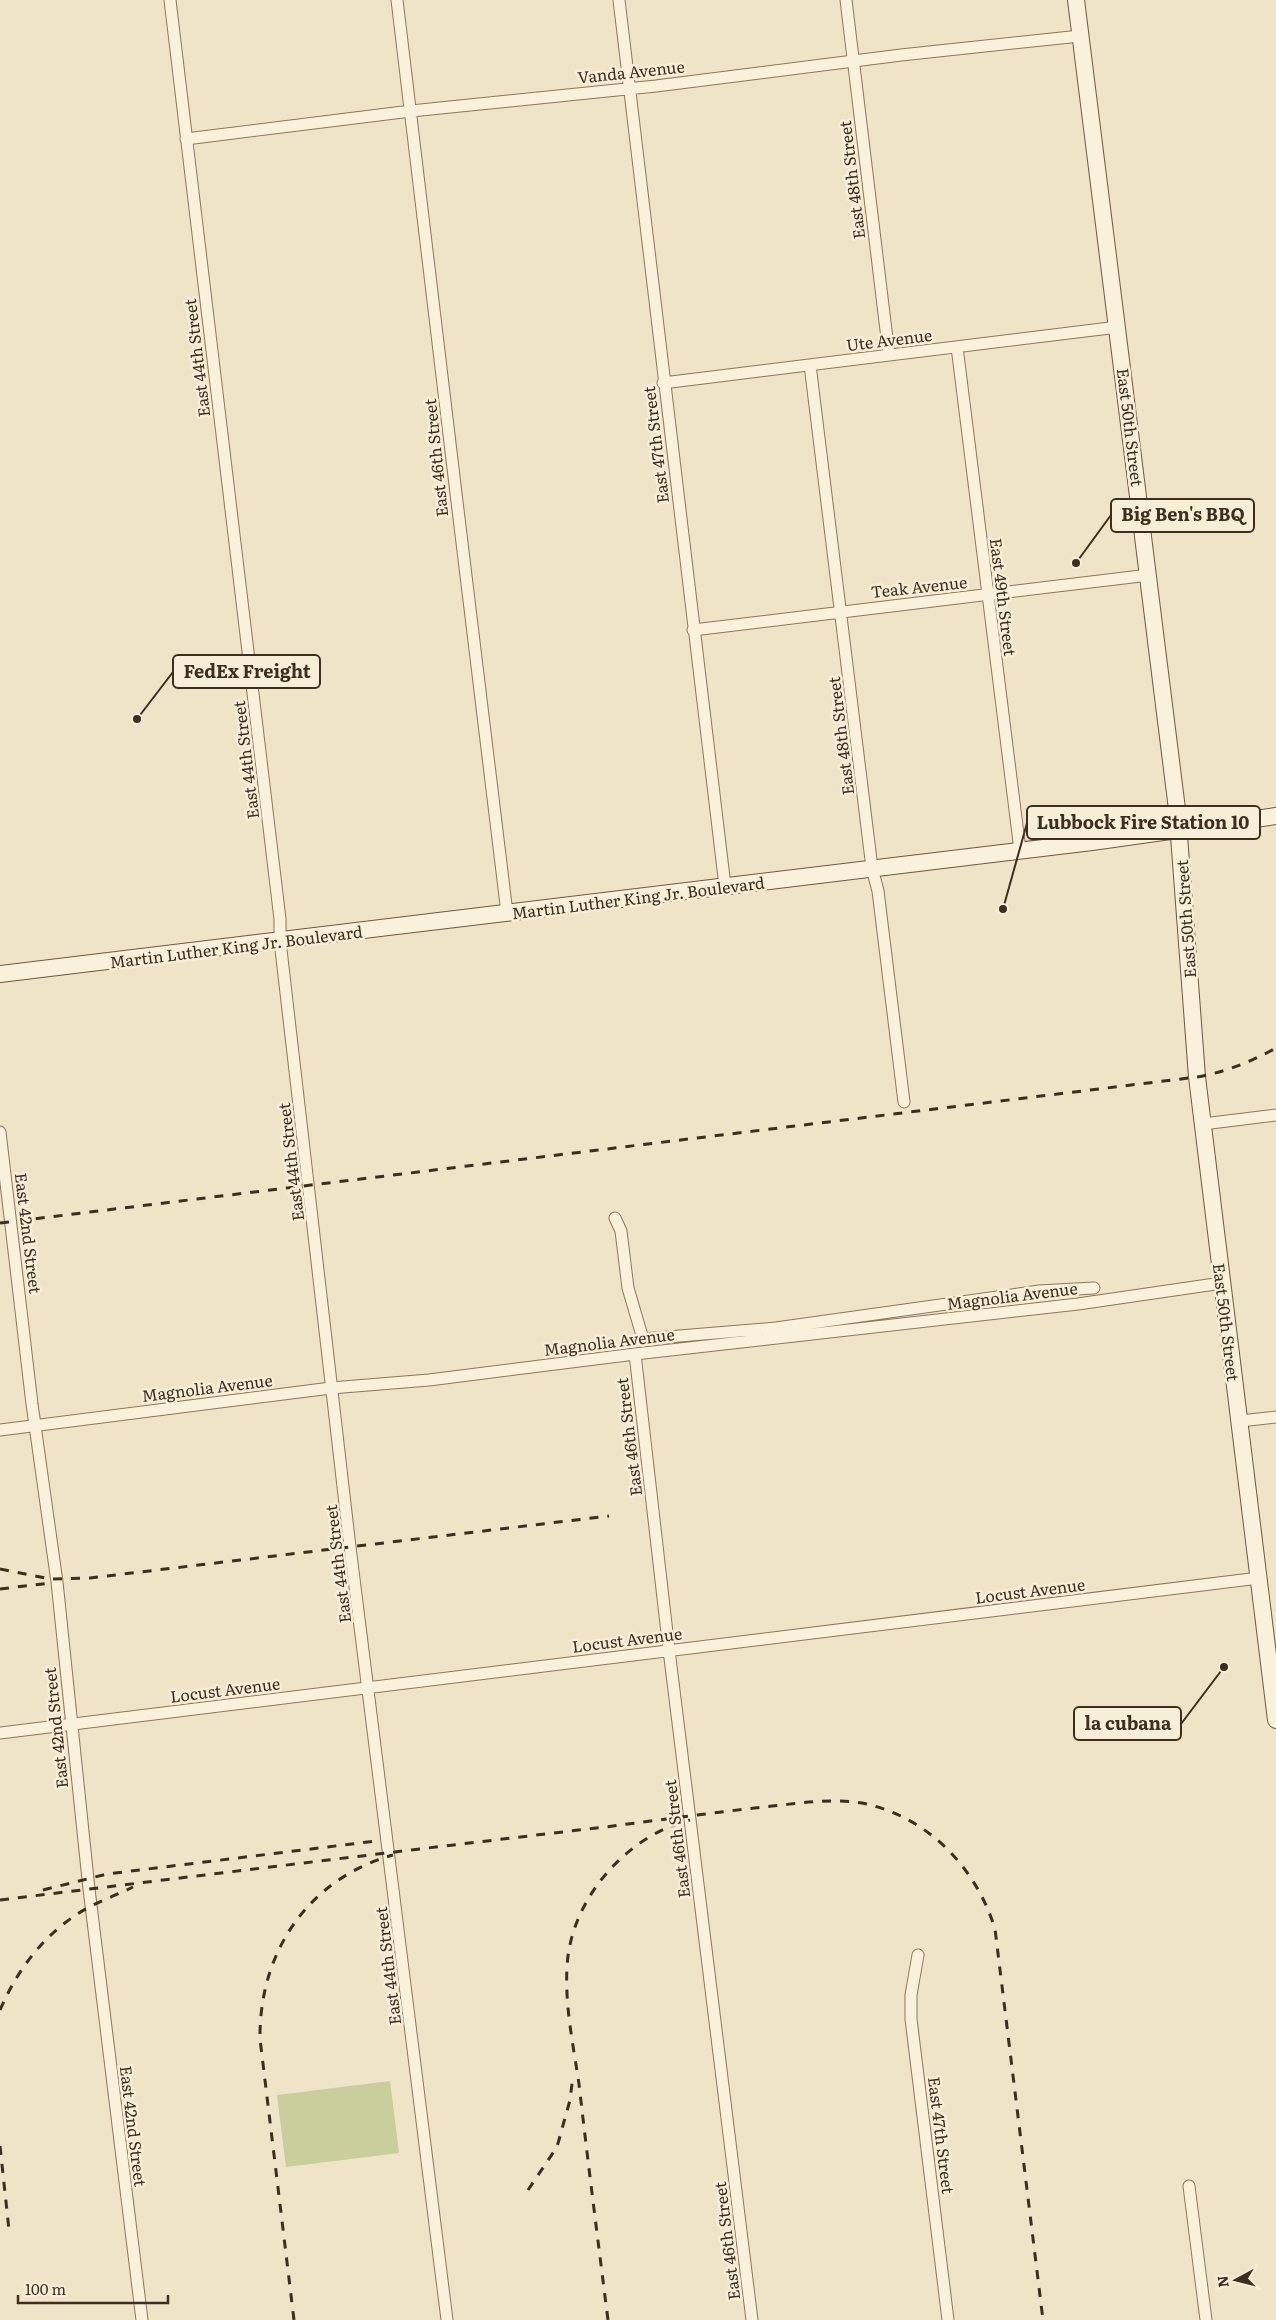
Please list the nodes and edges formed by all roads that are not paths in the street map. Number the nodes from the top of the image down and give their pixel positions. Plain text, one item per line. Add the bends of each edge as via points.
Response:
1 (170, 0) edge
2 (397, 0) edge
3 (619, 0) edge
4 (846, 0) edge
5 (1076, 0) edge
6 (1080, 36) junction
7 (854, 61) junction
8 (630, 88) junction
9 (411, 111) junction
10 (186, 139) junction
11 (1118, 327) junction
12 (957, 347) junction
13 (889, 355) junction
14 (810, 365) junction
15 (664, 383) junction
16 (1149, 575) junction
17 (988, 594) junction
18 (841, 611) junction
19 (693, 630) junction
20 (1276, 816) edge
21 (1178, 831) junction
22 (1020, 850) junction
23 (872, 868) junction
24 (725, 886) junction
25 (507, 912) junction
26 (280, 941) junction
27 (0, 974) edge
28 (904, 1102) dead end
29 (1276, 1115) edge
30 (1203, 1124) junction
31 (0, 1132) edge
32 (615, 1218) dead end
33 (1222, 1283) junction
34 (1094, 1288) dead end
35 (635, 1354) junction
36 (331, 1388) junction
37 (1276, 1417) edge
38 (1240, 1422) junction
39 (35, 1425) junction
40 (0, 1430) edge
41 (1259, 1578) junction
42 (669, 1650) junction
43 (368, 1687) junction
44 (1276, 1720) edge
45 (70, 1725) junction
46 (0, 1733) edge
47 (918, 1955) dead end
48 (1189, 2186) dead end
49 (142, 2320) edge
50 (447, 2320) edge
51 (752, 2320) edge
52 (948, 2320) edge
53 (1206, 2320) edge

1 - 10 street, East 44th Street
2 - 9 street, East 46th Street
3 - 8 street, East 47th Street
4 - 7 street, East 48th Street
5 - 6 main road, East 50th Street
6 - 7 street, Vanda Avenue
6 - 11 main road, East 50th Street
7 - 8 street, Vanda Avenue
7 - 13 street, East 48th Street
8 - 9 street, Vanda Avenue
8 - 15 street, East 47th Street
9 - 10 street, Vanda Avenue
9 - 25 street, East 46th Street
10 - 26 street, East 44th Street via 280,919
11 - 12 street, Ute Avenue
11 - 16 main road, East 50th Street
12 - 13 street, Ute Avenue
12 - 17 street, East 49th Street
13 - 14 street, Ute Avenue
14 - 15 street, Ute Avenue
14 - 18 street, East 48th Street
15 - 19 street, East 47th Street
16 - 17 street, Teak Avenue
16 - 21 main road, East 50th Street
17 - 18 street, Teak Avenue
17 - 22 street, East 49th Street
18 - 19 street, Teak Avenue
18 - 23 street, East 48th Street
19 - 24 street, East 47th Street
20 - 21 main road, Martin Luther King Jr. Boulevard
21 - 22 main road, Martin Luther King Jr. Boulevard
21 - 30 main road, East 50th Street
22 - 23 main road, Martin Luther King Jr. Boulevard
23 - 24 main road, Martin Luther King Jr. Boulevard
23 - 28 street, East 48th Street via 878,891
24 - 25 main road, Martin Luther King Jr. Boulevard
25 - 26 main road, Martin Luther King Jr. Boulevard
26 - 27 main road, Martin Luther King Jr. Boulevard
26 - 36 street, East 44th Street
29 - 30 street
30 - 33 main road, East 50th Street
31 - 39 street, East 42nd Street
32 - 34 street via 623,1244 628,1288 643,1339 776,1328 1039,1291
33 - 35 street, Magnolia Avenue via 1078,1304
33 - 38 main road, East 50th Street
35 - 36 street, Magnolia Avenue via 429,1380
35 - 42 street, East 46th Street
36 - 39 street, Magnolia Avenue
36 - 43 street, East 44th Street
37 - 38 street
38 - 41 main road, East 50th Street
39 - 40 street, Magnolia Avenue
39 - 45 street, East 42nd Street via 57,1582
41 - 42 street, Locust Avenue
41 - 44 main road, East 50th Street
42 - 43 street, Locust Avenue
42 - 51 street, East 46th Street
43 - 45 street, Locust Avenue
43 - 50 street, East 44th Street
45 - 46 street, Locust Avenue
45 - 49 street, East 42nd Street
47 - 52 street, East 47th Street via 911,1995 911,2019
48 - 53 street

